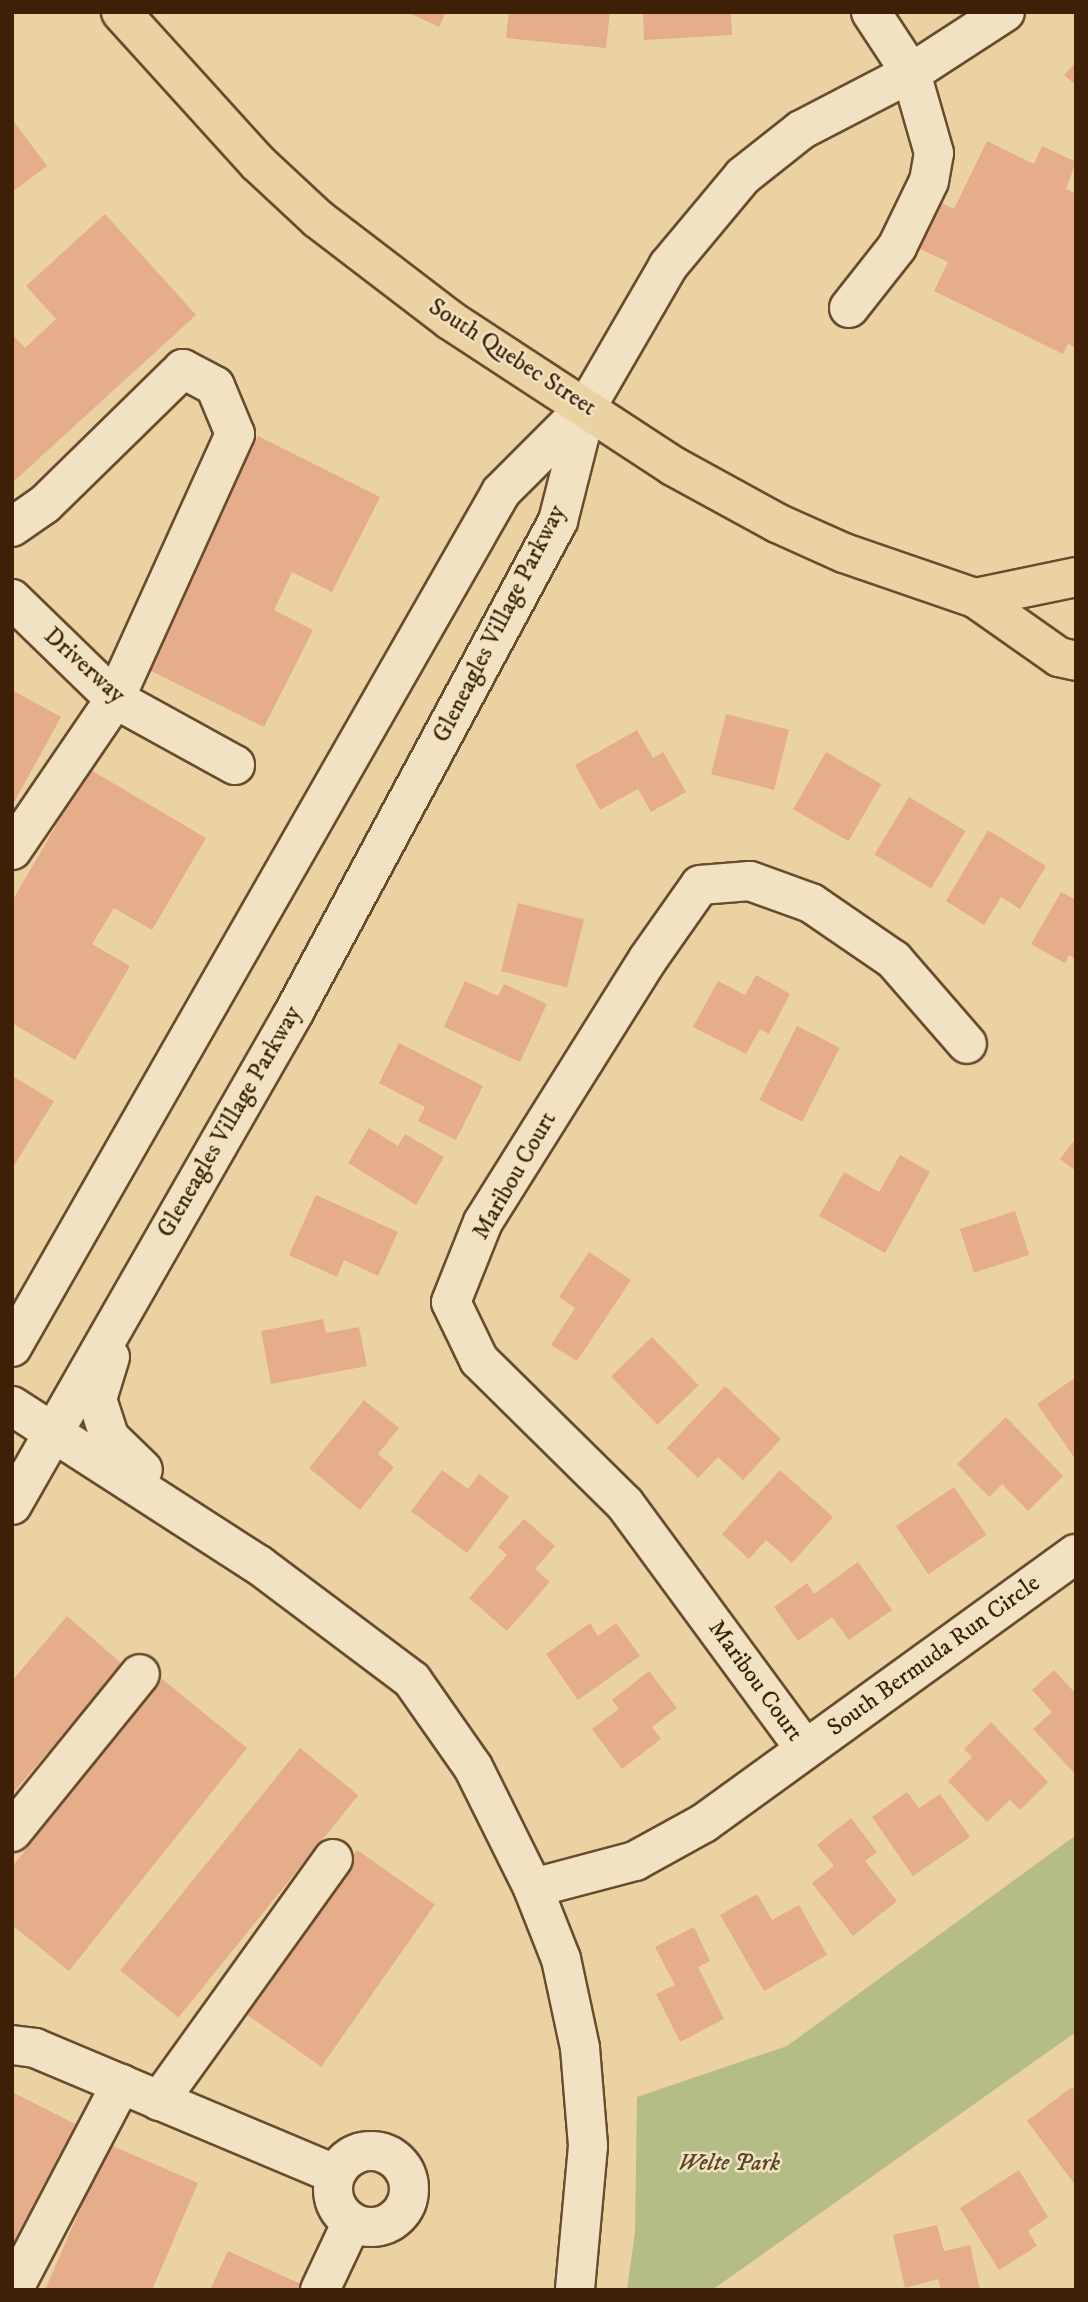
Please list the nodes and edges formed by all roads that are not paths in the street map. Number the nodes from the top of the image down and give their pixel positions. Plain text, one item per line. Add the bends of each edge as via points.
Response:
1 (121, 12) edge
2 (871, 12) edge
3 (1005, 12) edge
4 (911, 73) junction
5 (849, 308) dead end
6 (587, 406) junction
7 (12, 527) edge
8 (1076, 577) edge
9 (975, 598) junction
10 (12, 599) edge
11 (1076, 661) edge
12 (115, 699) junction
13 (235, 765) dead end
14 (12, 850) edge
15 (967, 1044) dead end
16 (151, 1258) junction
17 (12, 1347) edge
18 (12, 1406) edge
19 (55, 1432) junction
20 (12, 1505) edge
21 (204, 1529) junction
22 (1076, 1554) edge
23 (140, 1674) dead end
24 (805, 1749) junction
25 (12, 1832) edge
26 (333, 1858) dead end
27 (533, 1888) junction
28 (12, 2045) edge
29 (121, 2084) junction
30 (159, 2101) junction
31 (335, 2174) junction
32 (352, 2222) junction
33 (12, 2290) edge
34 (320, 2290) edge
35 (575, 2290) edge

1 - 6 main road, South Quebec Street via 191,93 318,219 450,320
2 - 4 street
3 - 4 street
4 - 5 street via 934,153 929,181 897,247
4 - 6 street via 800,130 743,176 668,266
6 - 9 main road, South Quebec Street via 673,466 777,523 844,553
6 - 16 street, Gleneagles Village Parkway via 558,521 293,1014
6 - 17 street via 500,492
7 - 12 street via 45,503 183,369 215,386 234,434
8 - 9 main road
9 - 11 main road, South Quebec Street via 1059,657
10 - 12 street, Driverway
12 - 13 street, Driverway
12 - 14 street
15 - 24 street, Maribou Court via 894,960 811,903 750,881 700,885 648,959 483,1222 451,1302 479,1360 625,1504
16 - 19 street, Gleneagles Village Parkway
16 - 21 street via 97,1399 109,1437
18 - 19 street
19 - 20 street, Gleneagles Village Parkway
19 - 21 street
21 - 27 street via 412,1680 474,1767
22 - 24 street, South Bermuda Run Circle
23 - 25 street
24 - 27 street, South Bermuda Run Circle via 704,1823 635,1861
26 - 30 street
27 - 35 street via 561,1959 580,2048 588,2146
28 - 29 street via 35,2048
29 - 30 street
29 - 33 street
30 - 31 street
31 - 32 street via 334,2199
31 - 32 street via 347,2158 377,2151 403,2168 409,2184 407,2200 397,2217 371,2227
32 - 34 street

